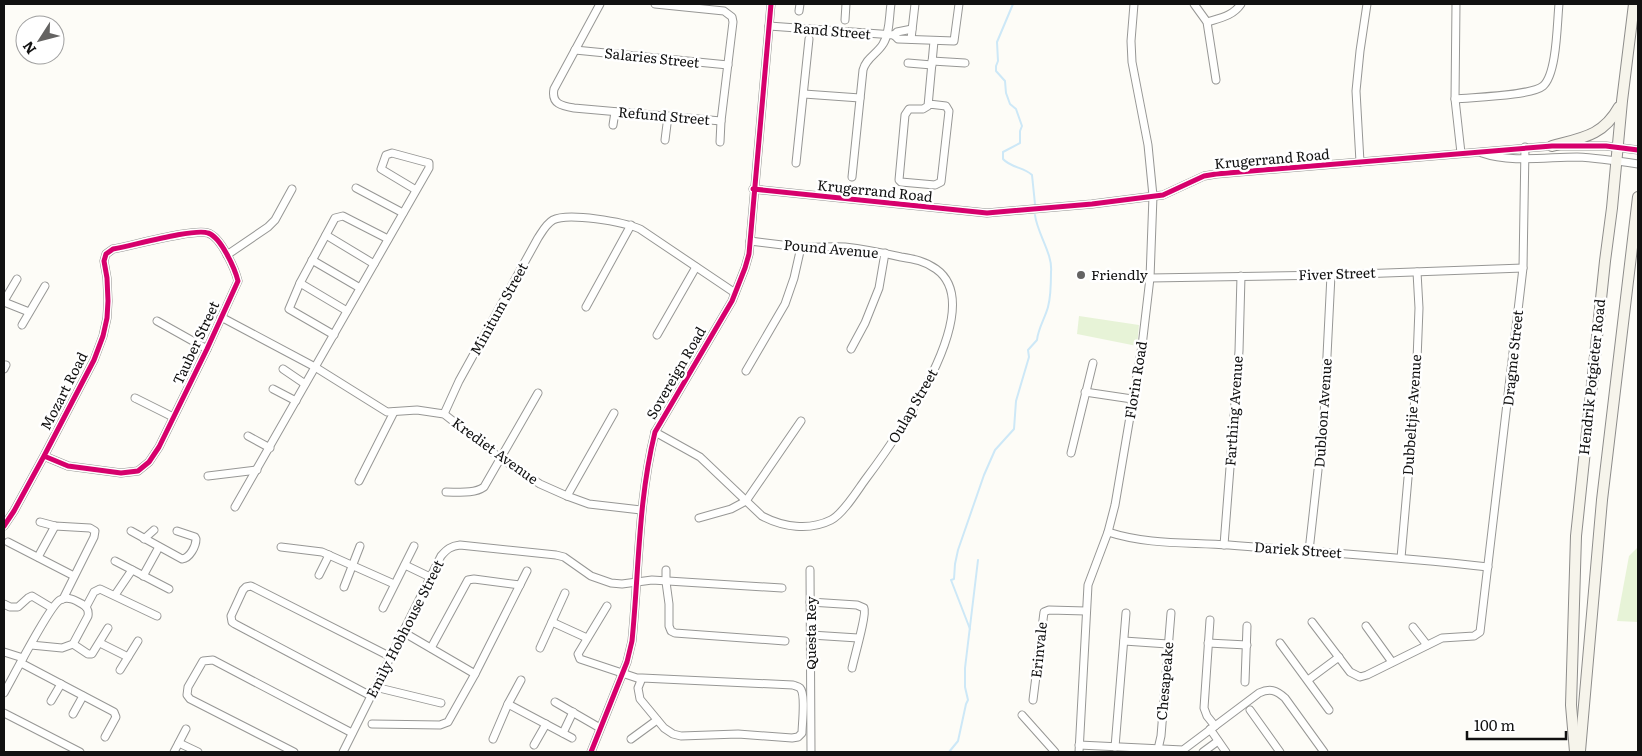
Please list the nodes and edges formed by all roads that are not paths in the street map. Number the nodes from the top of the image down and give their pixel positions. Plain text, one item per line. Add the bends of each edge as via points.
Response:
1 (600, 4) edge
2 (655, 4) edge
3 (660, 4) edge
4 (771, 4) edge
5 (846, 4) edge
6 (891, 4) edge
7 (915, 4) edge
8 (959, 4) edge
9 (1134, 4) edge
10 (1194, 4) edge
11 (1241, 4) edge
12 (1367, 4) edge
13 (1456, 4) edge
14 (1559, 4) edge
15 (1634, 4) edge
16 (676, 5) edge
17 (845, 20) dead end
18 (1207, 22) junction
19 (769, 26) junction
20 (912, 29) junction
21 (890, 36) junction
22 (809, 39) dead end
23 (911, 40) junction
24 (934, 41) junction
25 (575, 50) junction
26 (908, 63) dead end
27 (932, 63) junction
28 (965, 64) dead end
29 (728, 65) junction
30 (1216, 80) dead end
31 (804, 94) junction
32 (860, 98) junction
33 (1455, 99) junction
34 (1622, 101) junction
35 (929, 104) junction
36 (614, 112) junction
37 (668, 116) junction
38 (721, 121) junction
39 (613, 125) dead end
40 (665, 140) dead end
41 (720, 142) dead end
42 (1552, 146) junction
43 (1525, 147) junction
44 (1617, 147) junction
45 (1638, 150) edge
46 (1479, 152) junction
47 (1461, 154) junction
48 (1526, 158) junction
49 (1616, 161) junction
50 (1360, 162) junction
51 (796, 163) dead end
52 (1638, 164) edge
53 (852, 176) dead end
54 (356, 188) dead end
55 (292, 189) dead end
56 (753, 189) junction
57 (416, 190) junction
58 (1153, 196) junction
59 (1638, 197) edge
60 (403, 213) junction
61 (630, 225) junction
62 (326, 235) junction
63 (388, 239) junction
64 (750, 241) junction
65 (800, 247) junction
66 (885, 253) junction
67 (227, 255) junction
68 (105, 256) joint
69 (312, 260) junction
70 (374, 264) junction
71 (696, 267) junction
72 (1523, 268) junction
73 (938, 270) joint
74 (1417, 272) junction
75 (1331, 275) junction
76 (1241, 276) junction
77 (1150, 278) junction
78 (17, 279) dead end
79 (300, 283) junction
80 (45, 286) dead end
81 (360, 288) junction
82 (735, 293) junction
83 (4, 301) edge
84 (586, 307) dead end
85 (347, 311) junction
86 (29, 312) junction
87 (221, 316) junction
88 (157, 321) dead end
89 (22, 325) dead end
90 (334, 335) junction
91 (658, 335) dead end
92 (207, 349) junction
93 (851, 349) dead end
94 (1092, 363) dead end
95 (315, 367) junction
96 (283, 369) dead end
97 (746, 371) dead end
98 (306, 384) junction
99 (273, 389) dead end
100 (1086, 392) junction
101 (538, 393) dead end
102 (135, 398) dead end
103 (1132, 399) junction
104 (296, 401) junction
105 (394, 412) junction
106 (614, 413) dead end
107 (444, 414) junction
108 (173, 417) junction
109 (801, 421) dead end
110 (655, 432) junction
111 (248, 436) dead end
112 (270, 448) junction
113 (1071, 453) dead end
114 (44, 456) junction
115 (500, 458) junction
116 (257, 470) junction
117 (208, 476) dead end
118 (360, 481) dead end
119 (446, 492) dead end
120 (567, 496) junction
121 (746, 501) junction
122 (235, 507) dead end
123 (641, 510) junction
124 (699, 518) dead end
125 (40, 522) dead end
126 (4, 526) edge
127 (55, 526) junction
128 (154, 530) dead end
129 (131, 531) dead end
130 (178, 531) dead end
131 (1108, 532) junction
132 (144, 539) junction
133 (8, 542) dead end
134 (1224, 544) junction
135 (360, 546) dead end
136 (414, 546) dead end
137 (159, 547) junction
138 (281, 547) dead end
139 (1310, 551) junction
140 (329, 555) junction
141 (38, 557) junction
142 (1402, 558) junction
143 (115, 560) dead end
144 (353, 564) junction
145 (405, 565) junction
146 (1488, 567) junction
147 (132, 570) junction
148 (666, 570) dead end
149 (810, 570) dead end
150 (527, 571) dead end
151 (319, 575) dead end
152 (74, 576) junction
153 (143, 576) junction
154 (430, 577) junction
155 (666, 582) junction
156 (636, 583) junction
157 (394, 584) junction
158 (520, 585) junction
159 (344, 587) dead end
160 (782, 588) dead end
161 (169, 589) dead end
162 (565, 593) dead end
163 (115, 595) junction
164 (62, 598) junction
165 (810, 602) junction
166 (4, 604) edge
167 (607, 606) dead end
168 (86, 607) junction
169 (52, 608) junction
170 (383, 608) dead end
171 (1086, 611) junction
172 (1126, 613) dead end
173 (1171, 613) dead end
174 (157, 616) dead end
175 (1210, 620) dead end
176 (552, 622) junction
177 (1312, 622) dead end
178 (1247, 626) dead end
179 (1366, 626) dead end
180 (1414, 627) dead end
181 (108, 628) dead end
182 (403, 632) junction
183 (811, 636) junction
184 (587, 638) junction
185 (858, 638) junction
186 (784, 640) dead end
187 (138, 641) dead end
188 (1124, 641) junction
189 (100, 643) junction
190 (1208, 643) junction
191 (1280, 643) dead end
192 (73, 644) junction
193 (1168, 644) junction
194 (31, 645) junction
195 (1247, 645) junction
196 (1426, 646) junction
197 (431, 648) junction
198 (540, 648) dead end
199 (4, 652) edge
200 (128, 657) junction
201 (391, 657) junction
202 (1339, 658) junction
203 (22, 661) junction
204 (1392, 662) junction
205 (852, 668) dead end
206 (120, 670) dead end
207 (475, 674) junction
208 (622, 674) junction
209 (642, 678) junction
210 (521, 680) dead end
211 (1308, 680) junction
212 (1245, 682) dead end
213 (61, 684) junction
214 (375, 688) junction
215 (4, 693) edge
216 (83, 696) junction
217 (371, 696) junction
218 (51, 700) dead end
219 (1033, 700) dead end
220 (555, 702) dead end
221 (441, 703) dead end
222 (508, 704) junction
223 (1250, 710) dead end
224 (1329, 710) dead end
225 (573, 712) junction
226 (4, 713) edge
227 (74, 714) dead end
228 (1022, 715) dead end
229 (657, 720) junction
230 (372, 724) dead end
231 (546, 724) junction
232 (600, 728) junction
233 (1212, 728) junction
234 (186, 729) dead end
235 (352, 733) junction
236 (563, 733) junction
237 (105, 737) dead end
238 (572, 738) dead end
239 (493, 739) dead end
240 (631, 739) dead end
241 (1218, 741) junction
242 (179, 743) junction
243 (534, 745) dead end
244 (1115, 747) junction
245 (1079, 749) edge
246 (1162, 750) edge
247 (80, 752) edge
248 (174, 752) edge
249 (198, 752) edge
250 (294, 752) edge
251 (343, 752) edge
252 (591, 752) edge
253 (811, 752) edge
254 (1053, 752) edge
255 (1203, 752) edge
256 (1226, 752) edge
257 (1280, 752) edge
258 (1324, 752) edge
259 (1575, 752) edge
260 (1580, 752) edge

1 - 25 street, Refund Street
2 - 3 street, Refund Street
3 - 16 street, Refund Street
4 - 19 street, Sovereign Road
5 - 17 street
6 - 21 street
7 - 20 street
8 - 24 street via 954,41
9 - 58 street, Florin Road via 1132,62 1148,145
10 - 18 street
11 - 18 street via 1229,16
12 - 50 street via 1356,90
13 - 33 street
14 - 33 street via 1550,74 1542,86 1531,92
15 - 34 main road, Hendrik Potgieter Road
16 - 29 street, Refund Street via 730,14 733,22
18 - 30 street
19 - 21 street, Rand Street
19 - 56 street, Sovereign Road
20 - 21 street
20 - 23 street
21 - 23 street
21 - 32 street via 864,65
22 - 31 street
23 - 24 street
24 - 27 street
25 - 29 street, Salaries Street
25 - 36 street, Refund Street via 554,89 554,98 562,106
26 - 27 street
27 - 28 street
27 - 35 street
29 - 38 street, Refund Street
31 - 32 street
31 - 51 street
32 - 53 street
33 - 47 street
34 - 42 main road via 1613,117 1595,134
34 - 44 main road, Hendrik Potgieter Road
35 - 35 street via 926,108 906,112 901,182 935,185 941,182 948,108
36 - 37 street, Refund Street
36 - 39 street
37 - 38 street, Refund Street
37 - 40 street
38 - 41 street
42 - 43 street, Krugerrand Road
42 - 44 street, Krugerrand Road
43 - 46 street, Krugerrand Road
43 - 48 street, Dragme Street
44 - 45 street, Krugerrand Road
44 - 49 main road, Hendrik Potgieter Road
46 - 47 street, Krugerrand Road
46 - 48 street, Krugerrand Road
47 - 50 street, Krugerrand Road
48 - 49 street, Krugerrand Road via 1580,157
48 - 72 street, Dragme Street
49 - 52 street, Krugerrand Road
49 - 259 main road, Hendrik Potgieter Road via 1576,536 1571,705
50 - 58 street, Krugerrand Road via 1210,175 1163,195
54 - 60 street
55 - 67 street via 276,220
56 - 58 street, Krugerrand Road via 987,213
56 - 64 street, Sovereign Road
57 - 57 street via 429,168 428,163 389,153 381,169
57 - 60 street
58 - 77 street, Florin Road
59 - 260 main road, Hendrik Potgieter Road via 1602,500
60 - 63 street
61 - 71 street
61 - 84 street
61 - 107 street, Minitum Street via 566,217 550,222 459,381
62 - 63 street via 335,218 343,216
62 - 69 street
62 - 70 street
63 - 70 street
64 - 65 street, Pound Avenue
64 - 82 street, Sovereign Road via 745,268
65 - 66 street, Pound Avenue via 846,247
65 - 97 street via 785,304
66 - 73 street, Pound Avenue via 923,262
66 - 93 street via 879,288
67 - 68 street, Tauber Street via 215,237 198,232 113,249
67 - 87 street, Tauber Street via 238,281
68 - 114 street, Mozart Road via 108,301 103,336 94,360
69 - 79 street
69 - 81 street
70 - 81 street
71 - 82 street
71 - 91 street
72 - 74 street, Fiver Street
72 - 146 street, Dragme Street
73 - 121 street, Oulap Street via 953,298 942,353 919,401 842,510 834,519 824,523 807,527 789,526 762,516
74 - 75 street, Fiver Street
74 - 142 street, Dubbeltjie Avenue via 1416,386
75 - 76 street, Fiver Street
75 - 139 street, Dubloon Avenue via 1324,416
76 - 77 street, Fiver Street
76 - 134 street, Farthing Avenue via 1239,351
77 - 103 street, Florin Road
78 - 83 street
79 - 85 street
79 - 90 street via 289,309
80 - 86 street
81 - 85 street
82 - 110 street, Sovereign Road
83 - 86 street
85 - 90 street
86 - 89 street
87 - 92 street, Tauber Street
87 - 95 street, Krediet Avenue
88 - 92 street
90 - 95 street
92 - 108 street, Tauber Street
94 - 100 street
95 - 98 street
95 - 105 street, Krediet Avenue via 381,409
96 - 98 street
98 - 104 street
99 - 104 street
100 - 103 street
100 - 113 street
101 - 115 street
102 - 108 street
103 - 131 street, Florin Road
104 - 112 street
105 - 107 street, Krediet Avenue via 418,410
105 - 118 street
106 - 120 street
107 - 115 street, Krediet Avenue
108 - 114 street, Tauber Street via 159,448 138,471 121,473 68,466
109 - 121 street
110 - 121 street via 700,457
110 - 123 street, Sovereign Road
111 - 112 street
112 - 116 street
114 - 126 street, Mozart Road
115 - 119 street via 484,487
115 - 120 street, Krediet Avenue via 540,484
116 - 117 street
116 - 122 street
120 - 123 street, Krediet Avenue via 589,504
121 - 124 street via 732,509
123 - 156 street, Sovereign Road
125 - 127 street
127 - 141 street
127 - 152 street via 94,531
128 - 132 street
129 - 132 street
130 - 137 street via 196,539 189,556 182,559
131 - 134 street, Dariek Street via 1143,541
131 - 171 street, Florin Road via 1090,577
132 - 137 street
133 - 141 street
134 - 139 street, Dariek Street
135 - 144 street
136 - 145 street
137 - 153 street
138 - 140 street via 315,550
139 - 142 street, Dariek Street
140 - 144 street
140 - 151 street
141 - 152 street
142 - 146 street, Dariek Street
143 - 147 street
144 - 157 street
144 - 159 street
145 - 154 street
145 - 157 street
146 - 196 street, Dragme Street via 1480,632 1474,636 1442,638
147 - 153 street
147 - 163 street
148 - 155 street
149 - 165 street, Questa Rey
150 - 158 street
152 - 164 street
153 - 161 street
154 - 156 street, Emily Hobhouse Street via 447,549 460,544 556,554 601,581
154 - 182 street, Emily Hobhouse Street
155 - 156 street, Emily Hobhouse Street
155 - 160 street, Emily Hobhouse Street
155 - 186 street via 669,626 675,633
156 - 208 street, Sovereign Road via 632,641
157 - 170 street
158 - 197 street via 468,580
158 - 207 street
162 - 176 street
163 - 168 street via 97,589
163 - 174 street
164 - 168 street via 71,598
164 - 169 street
165 - 183 street, Questa Rey
165 - 185 street via 864,608 866,614
166 - 169 street via 15,608 32,596
167 - 184 street
168 - 192 street via 88,616
169 - 194 street
171 - 219 street, Erinvale via 1049,610 1043,615
171 - 245 street, Florin Road
172 - 188 street
173 - 193 street, Chesapeake
175 - 190 street
176 - 184 street
176 - 198 street
177 - 202 street
178 - 195 street
179 - 204 street
180 - 196 street
181 - 189 street
182 - 197 street
182 - 201 street, Emily Hobhouse Street
183 - 185 street
183 - 253 street, Questa Rey
184 - 208 street via 578,657
185 - 205 street
187 - 200 street
188 - 193 street
188 - 244 street
189 - 192 street via 90,655
189 - 200 street
190 - 195 street
190 - 233 street via 1204,708
191 - 211 street
192 - 194 street via 62,648
193 - 246 street, Chesapeake
194 - 203 street
195 - 212 street
196 - 204 street
197 - 207 street
199 - 203 street
200 - 206 street
201 - 214 street, Emily Hobhouse Street
201 - 217 street via 251,586 243,590 231,616 232,622
202 - 204 street via 1350,672 1360,677
202 - 211 street
203 - 213 street
203 - 215 street
207 - 230 street via 444,724
208 - 209 street
208 - 232 street, Sovereign Road
209 - 229 street via 638,694
209 - 229 street via 793,685 802,691 802,733 798,737 681,736 673,734
210 - 222 street
211 - 224 street
213 - 216 street
213 - 218 street
214 - 217 street, Emily Hobhouse Street
214 - 221 street
216 - 227 street
216 - 237 street via 116,714
217 - 235 street, Emily Hobhouse Street
220 - 225 street
222 - 231 street
222 - 239 street
223 - 257 street
225 - 232 street
225 - 236 street
226 - 247 street
228 - 254 street
229 - 240 street
231 - 236 street
231 - 243 street
232 - 252 street, Sovereign Road
233 - 241 street
233 - 246 street via 1183,750
233 - 258 street via 1268,689 1285,698
234 - 242 street
235 - 250 street via 213,660 204,661 188,686 190,699
235 - 251 street, Emily Hobhouse Street
236 - 238 street
241 - 255 street
241 - 256 street
242 - 248 street
242 - 249 street
244 - 245 street
244 - 246 street

